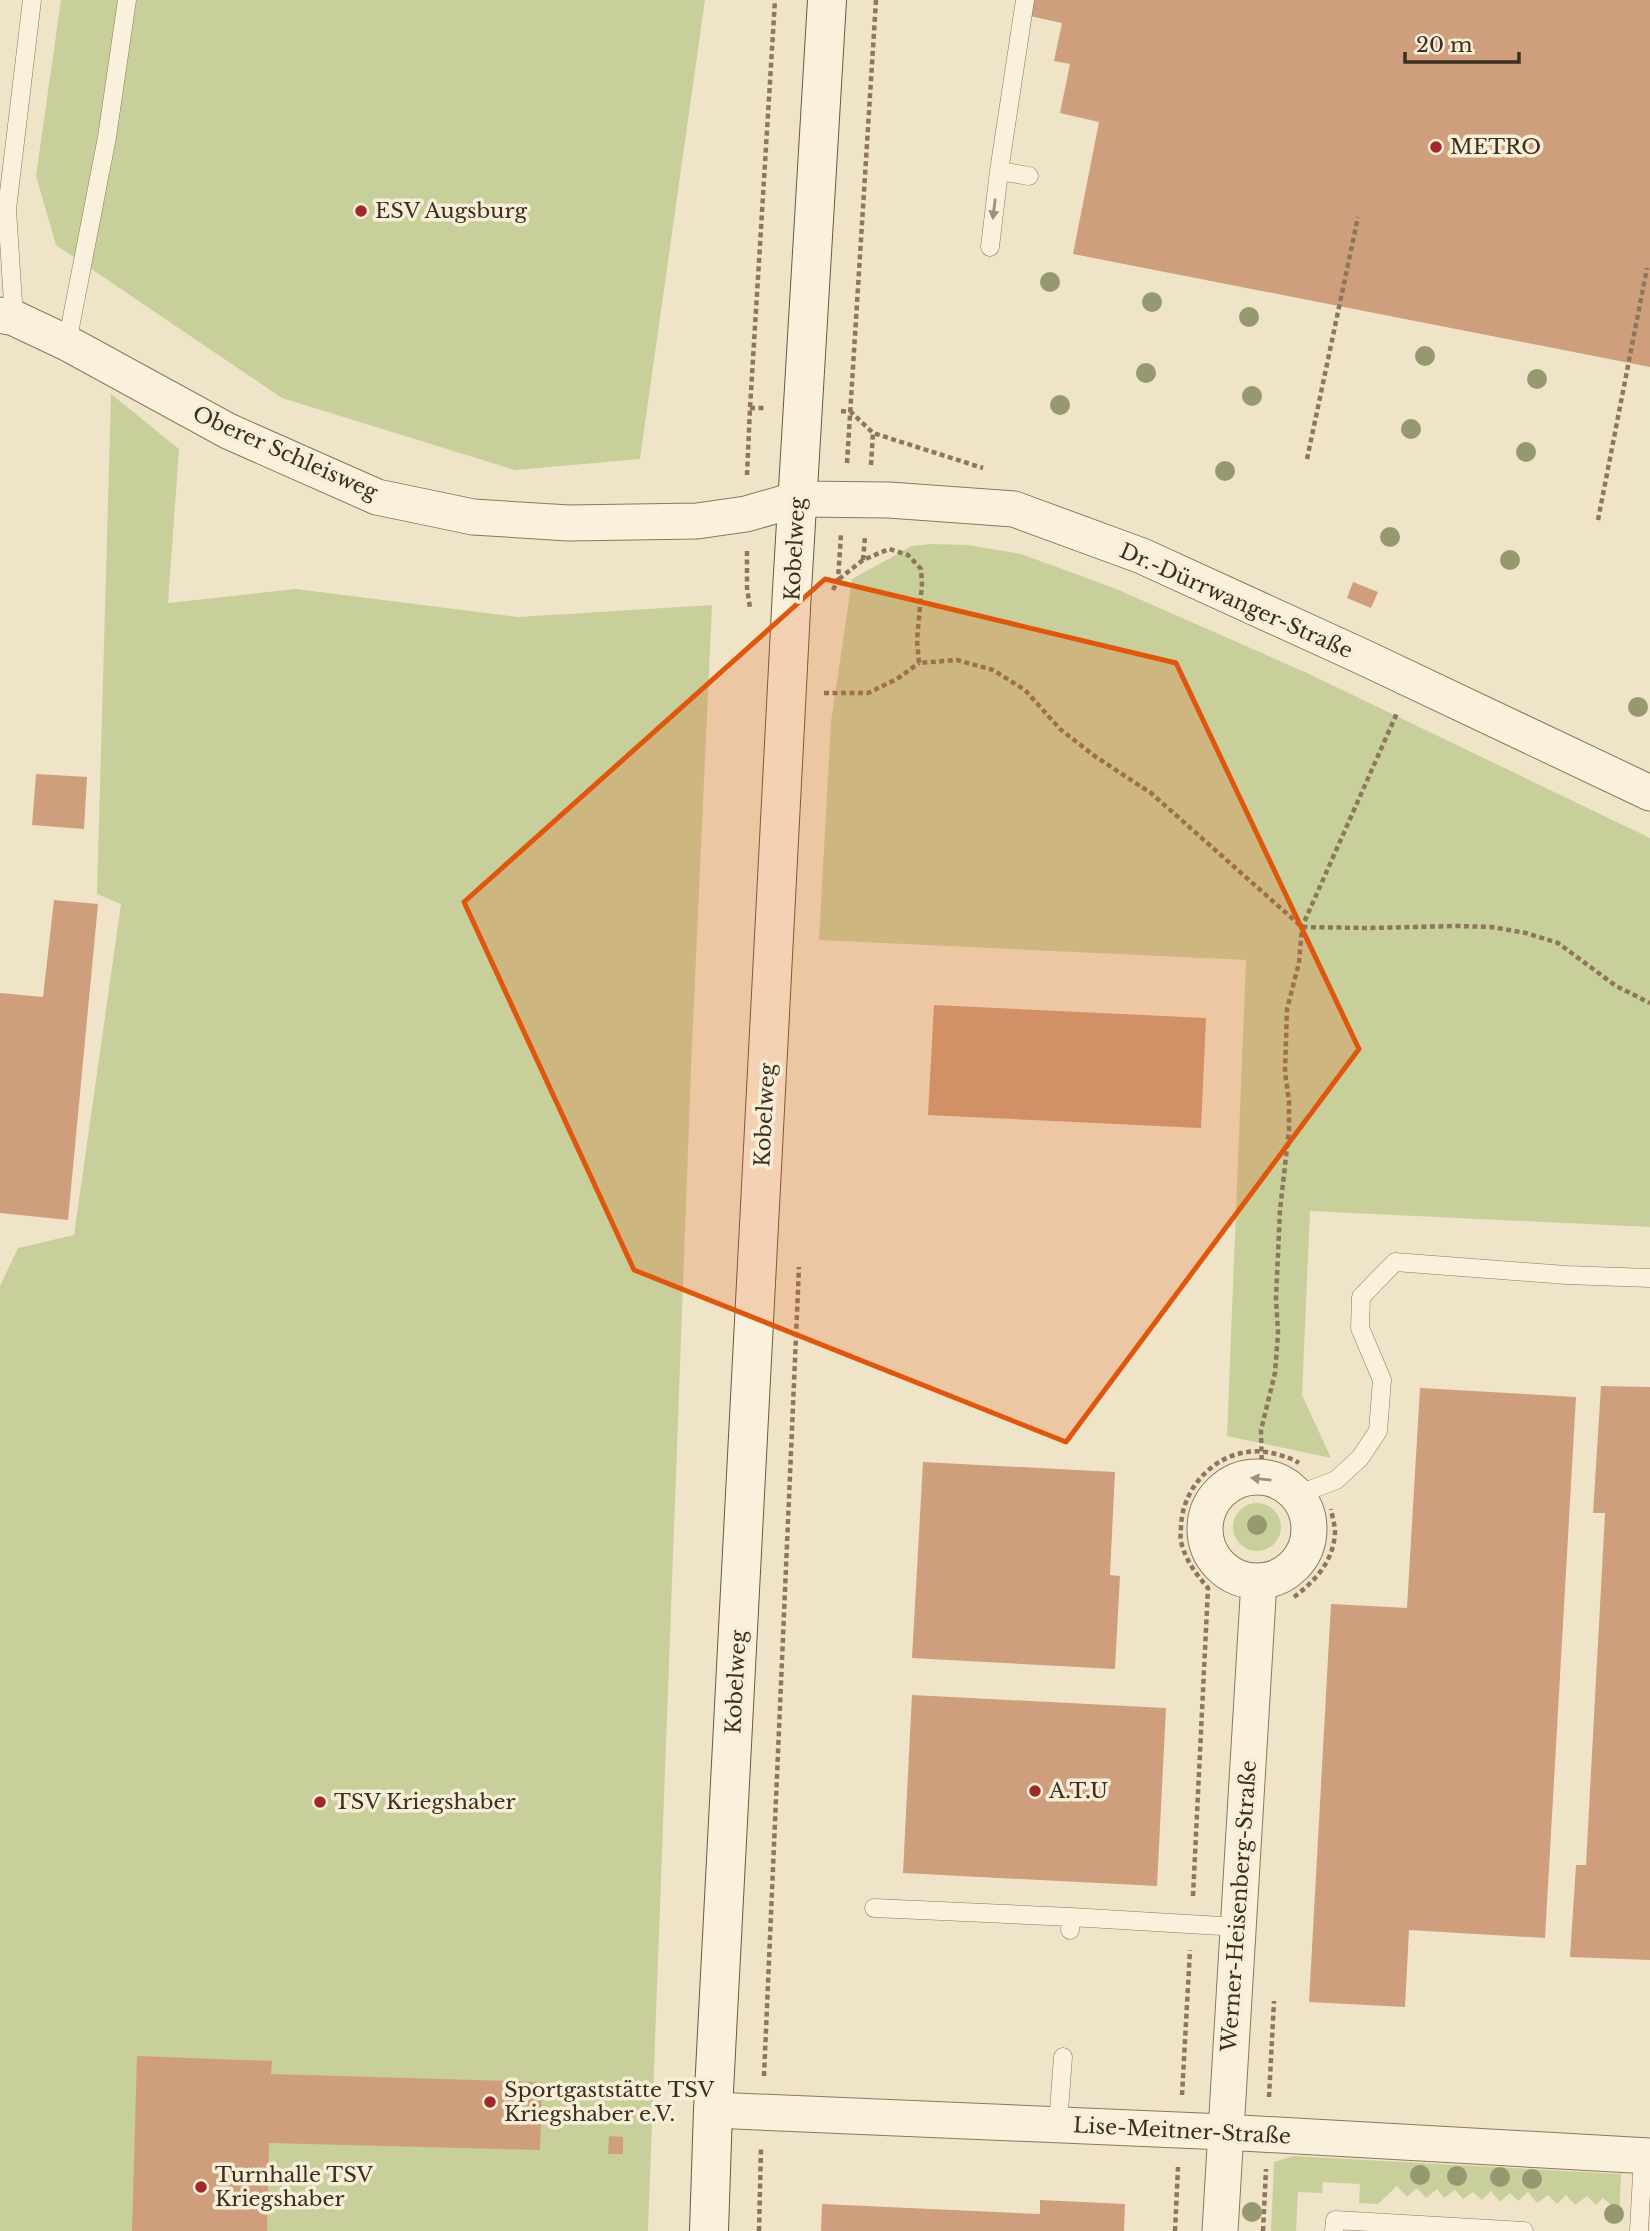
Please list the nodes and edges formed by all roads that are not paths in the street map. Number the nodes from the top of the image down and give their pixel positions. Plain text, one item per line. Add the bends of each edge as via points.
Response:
1 (32, 0) edge
2 (127, 0) edge
3 (827, 0) edge
4 (1025, 0) edge
5 (999, 171) junction
6 (1029, 176) dead end
7 (990, 247) dead end
8 (7, 317) edge
9 (67, 343) junction
10 (798, 499) junction
11 (1650, 793) edge
12 (1650, 1278) edge
13 (1297, 1495) junction
14 (1259, 1581) junction
15 (874, 1908) dead end
16 (1238, 1927) junction
17 (1063, 2057) dead end
18 (713, 2110) junction
19 (1058, 2124) junction
20 (1224, 2132) junction
21 (1646, 2156) edge
22 (709, 2231) edge
23 (1220, 2231) edge
24 (1334, 2231) edge
25 (1524, 2231) edge
26 (1639, 2231) edge

1 - 8 lane via 7,209
2 - 9 lane via 107,137
3 - 10 main road, Kobelweg
4 - 5 lane
5 - 6 lane
5 -> 7 lane
8 - 9 street, Oberer Schleisweg
9 - 10 street, Oberer Schleisweg via 228,431 377,497 473,517 569,523 697,521 746,514
10 - 11 street, Dr.-Dürrwanger-Straße via 1014,509 1142,556
10 - 18 main road, Kobelweg
12 - 13 lane via 1395,1262 1361,1297 1360,1328 1382,1380 1378,1431 1360,1458 1336,1480
13 - 14 street via 1309,1531 1305,1550 1294,1566
13 -> 14 street via 1250,1465 1245,1478 1227,1485 1214,1499 1206,1517 1205,1536 1223,1569
14 - 16 street, Werner-Heisenberg-Straße
15 - 16 lane via 1071,1923
16 - 20 street, Werner-Heisenberg-Straße
17 - 19 lane
18 - 19 street, Lise-Meitner-Straße
18 - 22 main road, Kobelweg
19 - 20 street, Lise-Meitner-Straße
20 - 21 street, Lise-Meitner-Straße
20 - 23 street, Werner-Heisenberg-Straße
21 - 26 lane
24 - 25 lane via 1335,2220

